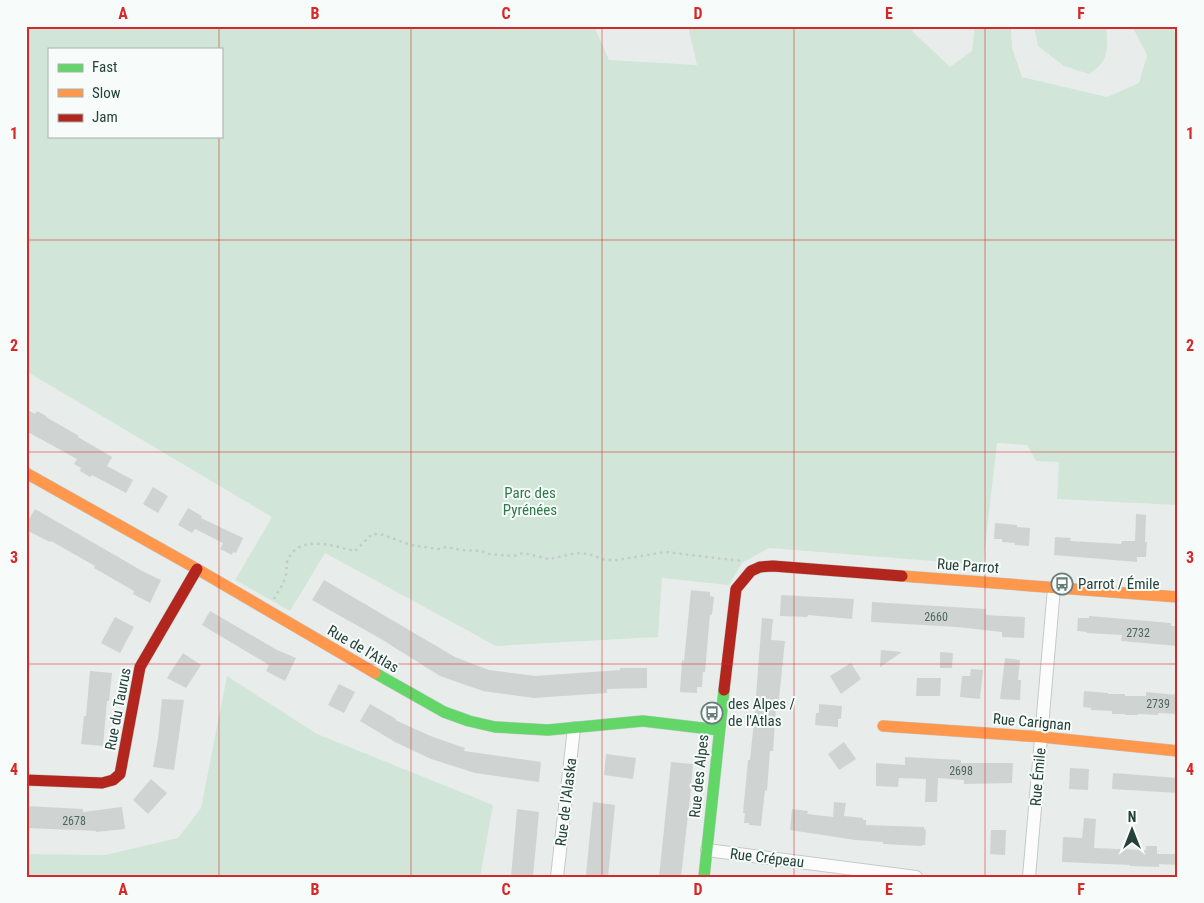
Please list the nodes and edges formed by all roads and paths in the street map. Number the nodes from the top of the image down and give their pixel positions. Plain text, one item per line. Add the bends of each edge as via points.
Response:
1 (26, 473) edge
2 (756, 567) junction
3 (198, 568) junction
4 (1054, 588) junction
5 (1178, 597) edge
6 (267, 611) junction
7 (883, 726) dead end
8 (574, 728) junction
9 (719, 730) junction
10 (1042, 737) junction
11 (1178, 751) edge
12 (26, 780) edge
13 (707, 850) junction
14 (557, 877) edge
15 (704, 877) edge
16 (916, 877) edge
17 (1029, 877) edge

1 - 3 street, Rue de l'Atlas
2 - 4 street, Rue Parrot
2 - 6 path via 749,562 666,552 618,560 577,553 549,558 523,553 514,556 489,554 411,545 372,534 354,551 314,543 298,548 290,556 287,573
2 - 9 street, Rue des Alpes via 744,576 736,589
3 - 6 street, Rue de l'Atlas
3 - 12 street, Rue du Taurus via 140,667 120,774 102,783
4 - 5 street, Rue Parrot
4 - 10 street, Rue Émile
6 - 8 street, Rue de l'Atlas via 449,714 482,724 512,728
7 - 10 street, Rue Carignan
8 - 9 street, Rue de l'Atlas via 641,721
8 - 14 street, Rue de l'Alaska
9 - 13 street, Rue des Alpes
10 - 11 street, Rue Carignan
10 - 17 street, Rue Émile
13 - 15 street, Rue des Alpes
13 - 16 street, Rue Crépeau

